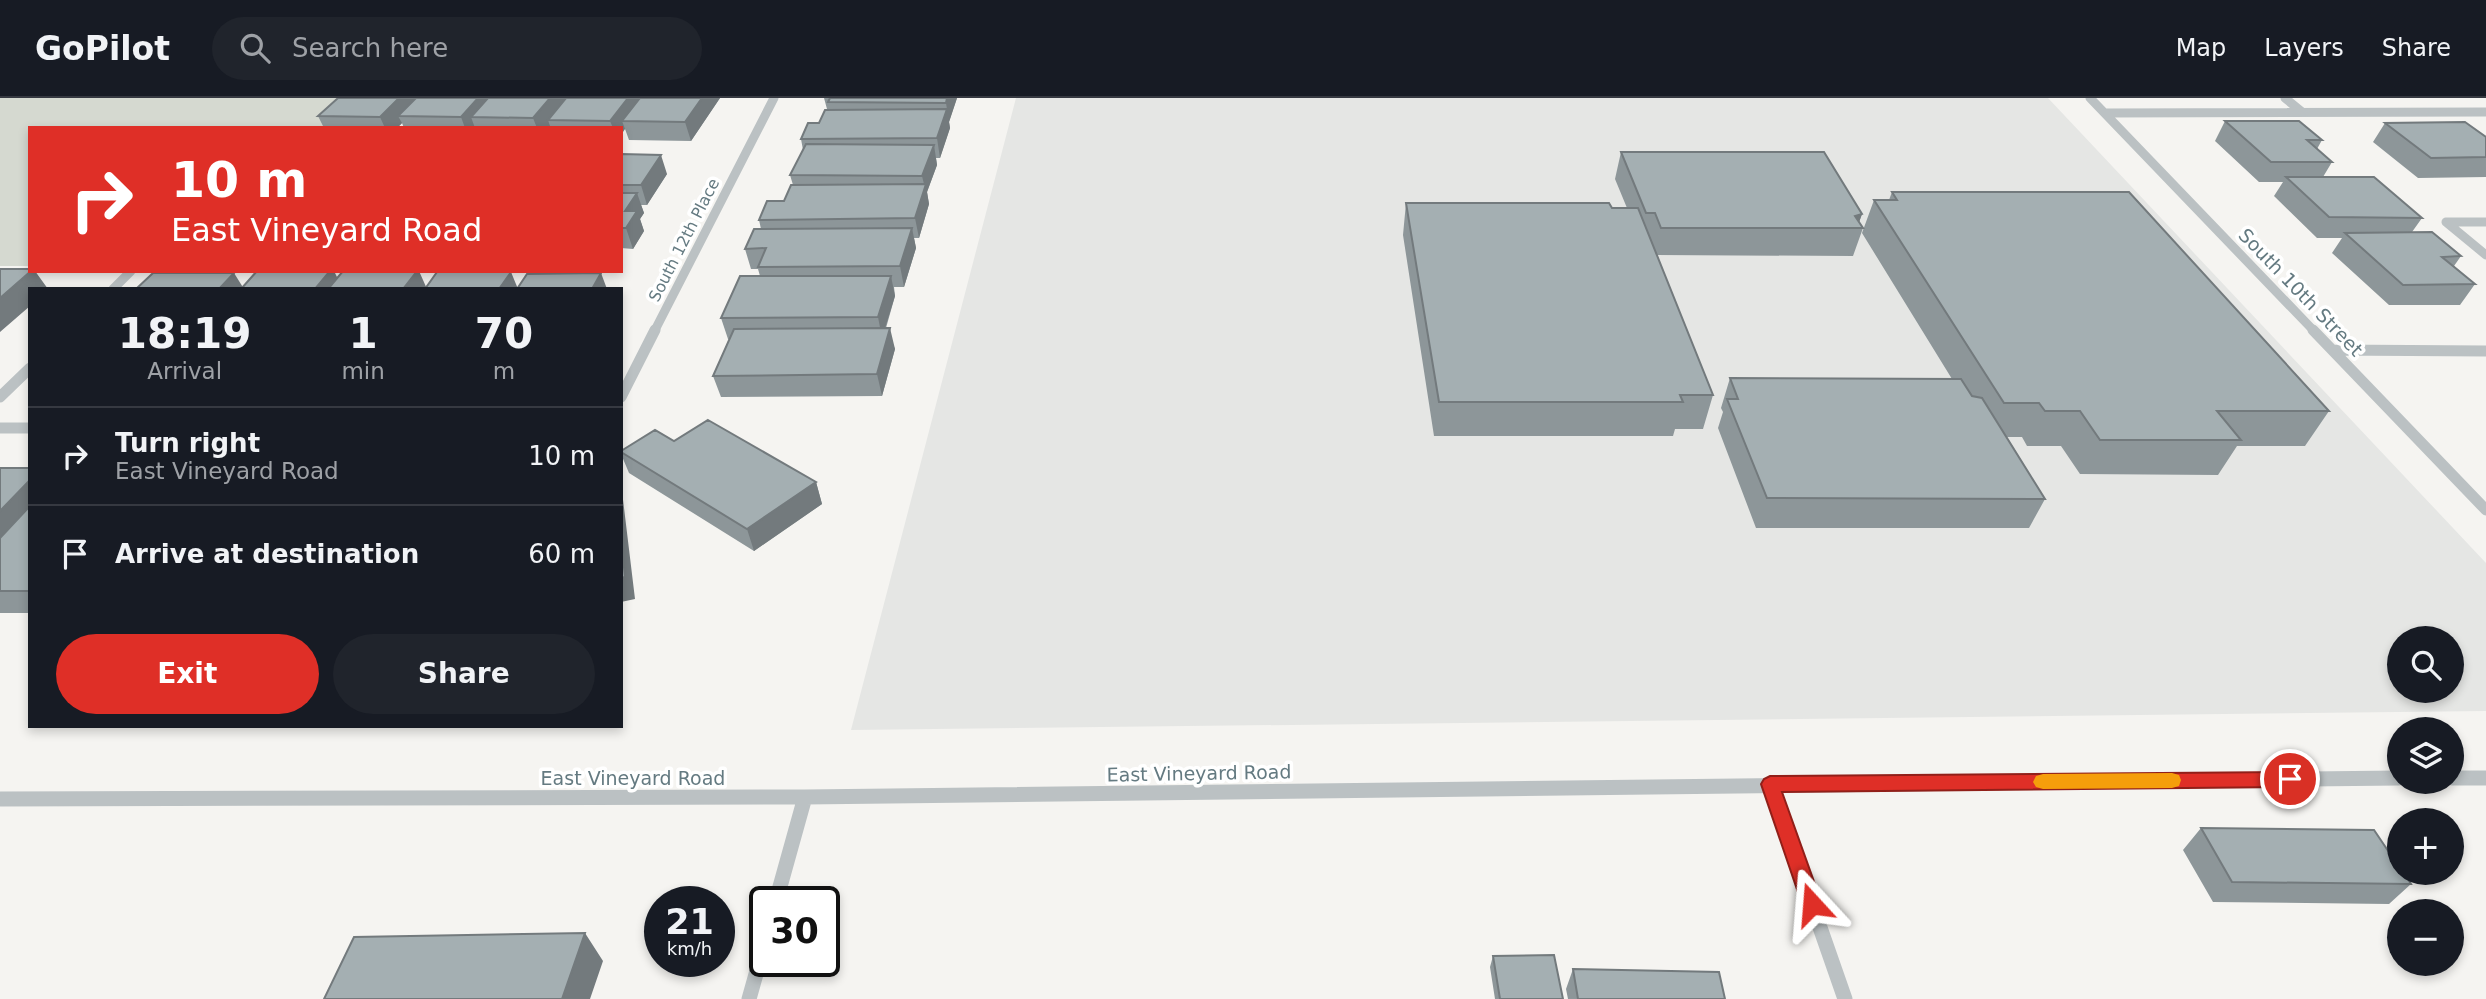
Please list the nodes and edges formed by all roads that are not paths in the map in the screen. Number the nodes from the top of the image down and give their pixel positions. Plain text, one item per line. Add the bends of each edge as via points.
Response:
1 (775, 98) edge
2 (2090, 98) edge
3 (2284, 98) edge
4 (2302, 112) junction
5 (2486, 112) edge
6 (2106, 113) junction
7 (2486, 222) edge
8 (2486, 255) edge
9 (129, 273) edge
10 (115, 287) edge
11 (2333, 351) junction
12 (2486, 351) edge
13 (28, 370) edge
14 (623, 393) edge
15 (0, 397) edge
16 (0, 428) edge
17 (28, 428) edge
18 (2486, 510) edge
19 (2387, 778) edge
20 (2464, 778) edge
21 (2486, 778) edge
22 (1770, 784) junction
23 (805, 797) junction
24 (0, 799) edge
25 (780, 886) edge
26 (755, 977) edge
27 (749, 999) edge
28 (1845, 999) edge

1 - 14 street, South 12th Place
2 - 6 street, South 10th Street
3 - 4 street
4 - 5 street
4 - 6 street
6 - 11 street, South 10th Street
7 - 8 street via 2446,222
9 - 10 street
11 - 12 street
11 - 18 street, South 10th Street
13 - 15 street
16 - 17 street
19 - 22 street, East Vineyard Road
20 - 21 street
22 - 23 street, East Vineyard Road
22 - 28 street
23 - 24 street, East Vineyard Road
23 - 25 street
26 - 27 street

